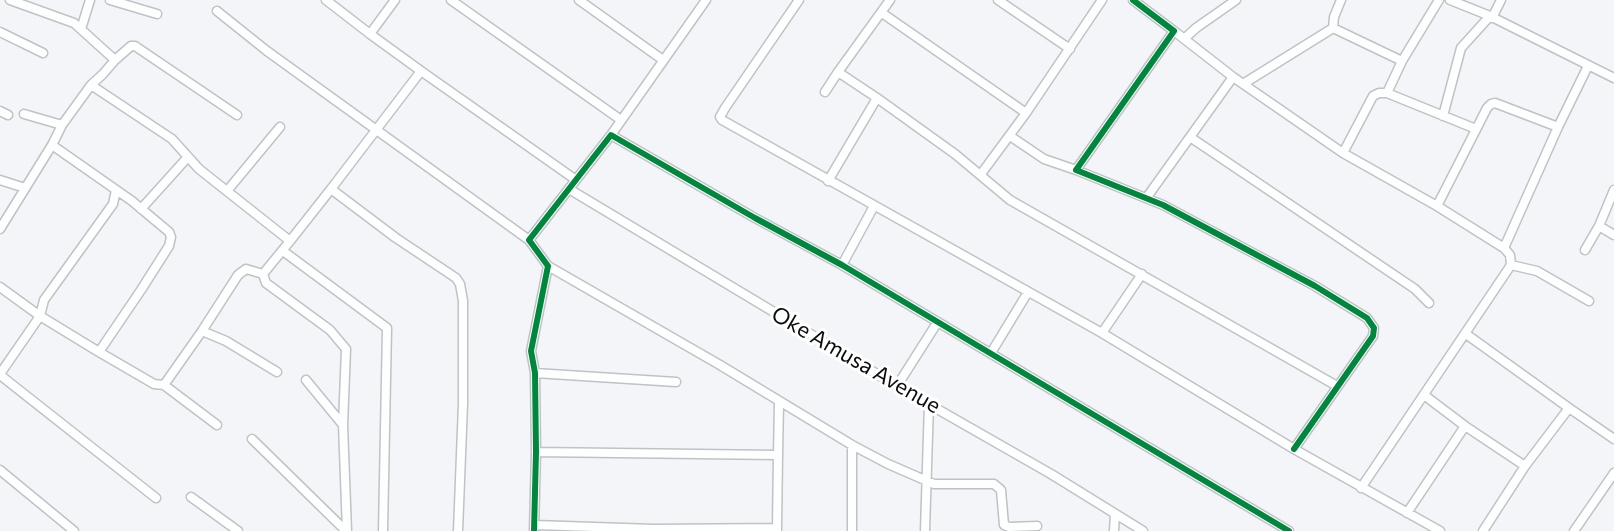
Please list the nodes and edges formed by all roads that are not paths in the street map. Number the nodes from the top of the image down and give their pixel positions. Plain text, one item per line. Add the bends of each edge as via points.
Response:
1 (11, 0) edge
2 (90, 0) edge
3 (110, 0) edge
4 (326, 0) edge
5 (395, 0) edge
6 (451, 0) edge
7 (579, 0) edge
8 (706, 0) edge
9 (799, 0) edge
10 (890, 0) edge
11 (998, 0) edge
12 (1102, 0) edge
13 (1132, 0) edge
14 (1236, 0) edge
15 (1341, 0) edge
16 (1439, 0) edge
17 (1449, 0) edge
18 (1501, 0) edge
19 (217, 12) dead end
20 (882, 13) junction
21 (157, 14) dead end
22 (1491, 17) junction
23 (1333, 28) junction
24 (81, 29) junction
25 (1174, 31) junction
26 (0, 32) edge
27 (370, 34) junction
28 (1185, 39) junction
29 (1071, 49) junction
30 (43, 53) dead end
31 (115, 60) junction
32 (663, 60) junction
33 (1402, 61) junction
34 (1588, 66) junction
35 (421, 71) junction
36 (838, 72) junction
37 (1233, 77) junction
38 (1614, 78) edge
39 (1243, 84) junction
40 (91, 85) junction
41 (825, 92) dead end
42 (1387, 93) junction
43 (877, 98) junction
44 (1026, 113) junction
45 (24, 114) dead end
46 (237, 115) dead end
47 (1443, 116) junction
48 (621, 120) junction
49 (62, 125) junction
50 (279, 127) dead end
51 (1558, 127) junction
52 (1476, 129) junction
53 (377, 130) junction
54 (611, 135) junction
55 (1010, 136) junction
56 (1190, 137) junction
57 (52, 145) junction
58 (1343, 153) junction
59 (187, 158) junction
60 (1076, 170) junction
61 (981, 174) junction
62 (0, 180) edge
63 (576, 180) junction
64 (828, 181) junction
65 (25, 188) junction
66 (331, 189) junction
67 (569, 189) junction
68 (116, 190) junction
69 (1614, 190) edge
70 (227, 191) junction
71 (1147, 197) junction
72 (132, 201) junction
73 (113, 204) junction
74 (874, 206) junction
75 (1437, 206) junction
76 (141, 209) junction
77 (1599, 226) junction
78 (0, 229) edge
79 (1614, 235) edge
80 (529, 240) junction
81 (290, 241) junction
82 (1504, 248) junction
83 (1585, 250) dead end
84 (283, 251) junction
85 (842, 265) junction
86 (1511, 265) junction
87 (549, 266) junction
88 (262, 274) junction
89 (1142, 274) junction
90 (0, 287) edge
91 (1028, 292) junction
92 (1590, 301) dead end
93 (1429, 303) dead end
94 (40, 316) junction
95 (937, 323) junction
96 (202, 331) junction
97 (1102, 333) junction
98 (1466, 334) junction
99 (99, 352) junction
100 (991, 353) junction
101 (277, 372) dead end
102 (535, 373) junction
103 (0, 375) edge
104 (306, 380) dead end
105 (676, 382) dead end
106 (164, 385) junction
107 (897, 386) junction
108 (1337, 386) junction
109 (1424, 395) junction
110 (779, 402) junction
111 (929, 403) junction
112 (1569, 408) junction
113 (217, 425) dead end
114 (343, 425) junction
115 (1465, 426) junction
116 (252, 439) dead end
117 (1614, 439) edge
118 (852, 445) junction
119 (1294, 449) junction
120 (536, 452) junction
121 (778, 455) junction
122 (1525, 466) junction
123 (0, 470) edge
124 (1614, 473) edge
125 (926, 482) junction
126 (1361, 488) junction
127 (191, 496) dead end
128 (156, 498) dead end
129 (1407, 513) junction
130 (1114, 514) junction
131 (1037, 526) dead end
132 (534, 528) edge
133 (777, 530) edge
134 (74, 531) edge
135 (238, 531) edge
136 (346, 531) edge
137 (384, 531) edge
138 (458, 531) edge
139 (852, 531) edge
140 (925, 531) edge
141 (1114, 531) edge
142 (1143, 531) edge
143 (1289, 531) edge
144 (1440, 531) edge
145 (1483, 531) edge
146 (1574, 531) edge

1 - 24 street via 66,19
2 - 24 street
3 - 21 street
4 - 27 street
5 - 27 street
6 - 48 street
7 - 32 street
8 - 32 street
9 - 64 street via 720,117
10 - 20 street
11 - 29 street
12 - 29 street
13 - 25 street
14 - 28 street
15 - 23 street
16 - 33 street
17 - 22 street
18 - 22 street
19 - 53 street
20 - 36 street
20 - 44 street
22 - 34 street
22 - 47 street via 1461,48
23 - 33 street
23 - 39 street
24 - 31 street
25 - 28 street
25 - 60 street
26 - 30 street
27 - 35 street
28 - 37 street
29 - 44 street
31 - 40 street
31 - 46 street via 131,46 140,48
32 - 48 street
33 - 42 street
34 - 38 street
34 - 51 street
35 - 53 street
35 - 63 street
36 - 41 street
36 - 43 street
37 - 39 street
37 - 56 street
39 - 58 street
40 - 49 street
40 - 59 street via 172,140
42 - 47 street
42 - 58 street via 1373,96
43 - 61 street
43 - 64 street
44 - 55 street
45 - 49 street
47 - 52 street
48 - 54 street
49 - 57 street
50 - 70 street
51 - 52 street via 1495,103 1487,108
51 - 82 street
52 - 75 street
53 - 66 street
53 - 80 street
54 - 63 street
54 - 85 street
55 - 60 street via 1044,159
55 - 61 street
56 - 71 street
56 - 93 street via 1415,289
57 - 65 street
57 - 68 street
58 - 75 street
59 - 70 street
59 - 76 street
60 - 71 street
61 - 89 street via 1010,200
62 - 65 street
63 - 67 street
64 - 74 street
65 - 78 street
66 - 81 street
66 - 138 street via 460,284 463,393
67 - 80 street
67 - 107 street, Oke Amusa Avenue
68 - 72 street
68 - 73 street
69 - 77 street
70 - 81 street
71 - 108 street via 1367,318 1374,328 1373,336
72 - 73 street
72 - 76 street
73 - 94 street via 44,300
74 - 85 street
74 - 91 street
75 - 82 street
76 - 99 street via 168,232 171,242
77 - 79 street
77 - 83 street
80 - 87 street
81 - 84 street
82 - 86 street
84 - 88 street
84 - 137 street via 387,328
85 - 95 street
86 - 92 street via 1537,271
86 - 98 street
87 - 102 street via 532,342
87 - 110 street
88 - 96 street via 246,269 238,275
88 - 114 street via 266,283 330,330 346,349
89 - 97 street
89 - 108 street
90 - 94 street
91 - 97 street
91 - 100 street
94 - 99 street
94 - 103 street
95 - 100 street
95 - 107 street
96 - 101 street via 226,340
96 - 106 street
97 - 119 street
98 - 109 street
98 - 112 street
99 - 106 street via 154,384
100 - 143 street
102 - 105 street
102 - 120 street
103 - 128 street
104 - 114 street
106 - 113 street
107 - 111 street, Oke Amusa Avenue
108 - 119 street
109 - 115 street
109 - 126 street
110 - 118 street
110 - 121 street
111 - 125 street
111 - 130 street, Oke Amusa Avenue
112 - 117 street
112 - 122 street
114 - 136 street
115 - 122 street
115 - 129 street
116 - 136 street
118 - 125 street
118 - 139 street
119 - 126 street
120 - 121 street
120 - 132 street
121 - 133 street
122 - 145 street
123 - 134 street
124 - 146 street
125 - 131 street via 994,484 1001,490 1004,525
125 - 140 street
126 - 129 street
127 - 135 street
129 - 144 street
130 - 141 street
130 - 142 street, Oke Amusa Avenue
132 - 133 street

